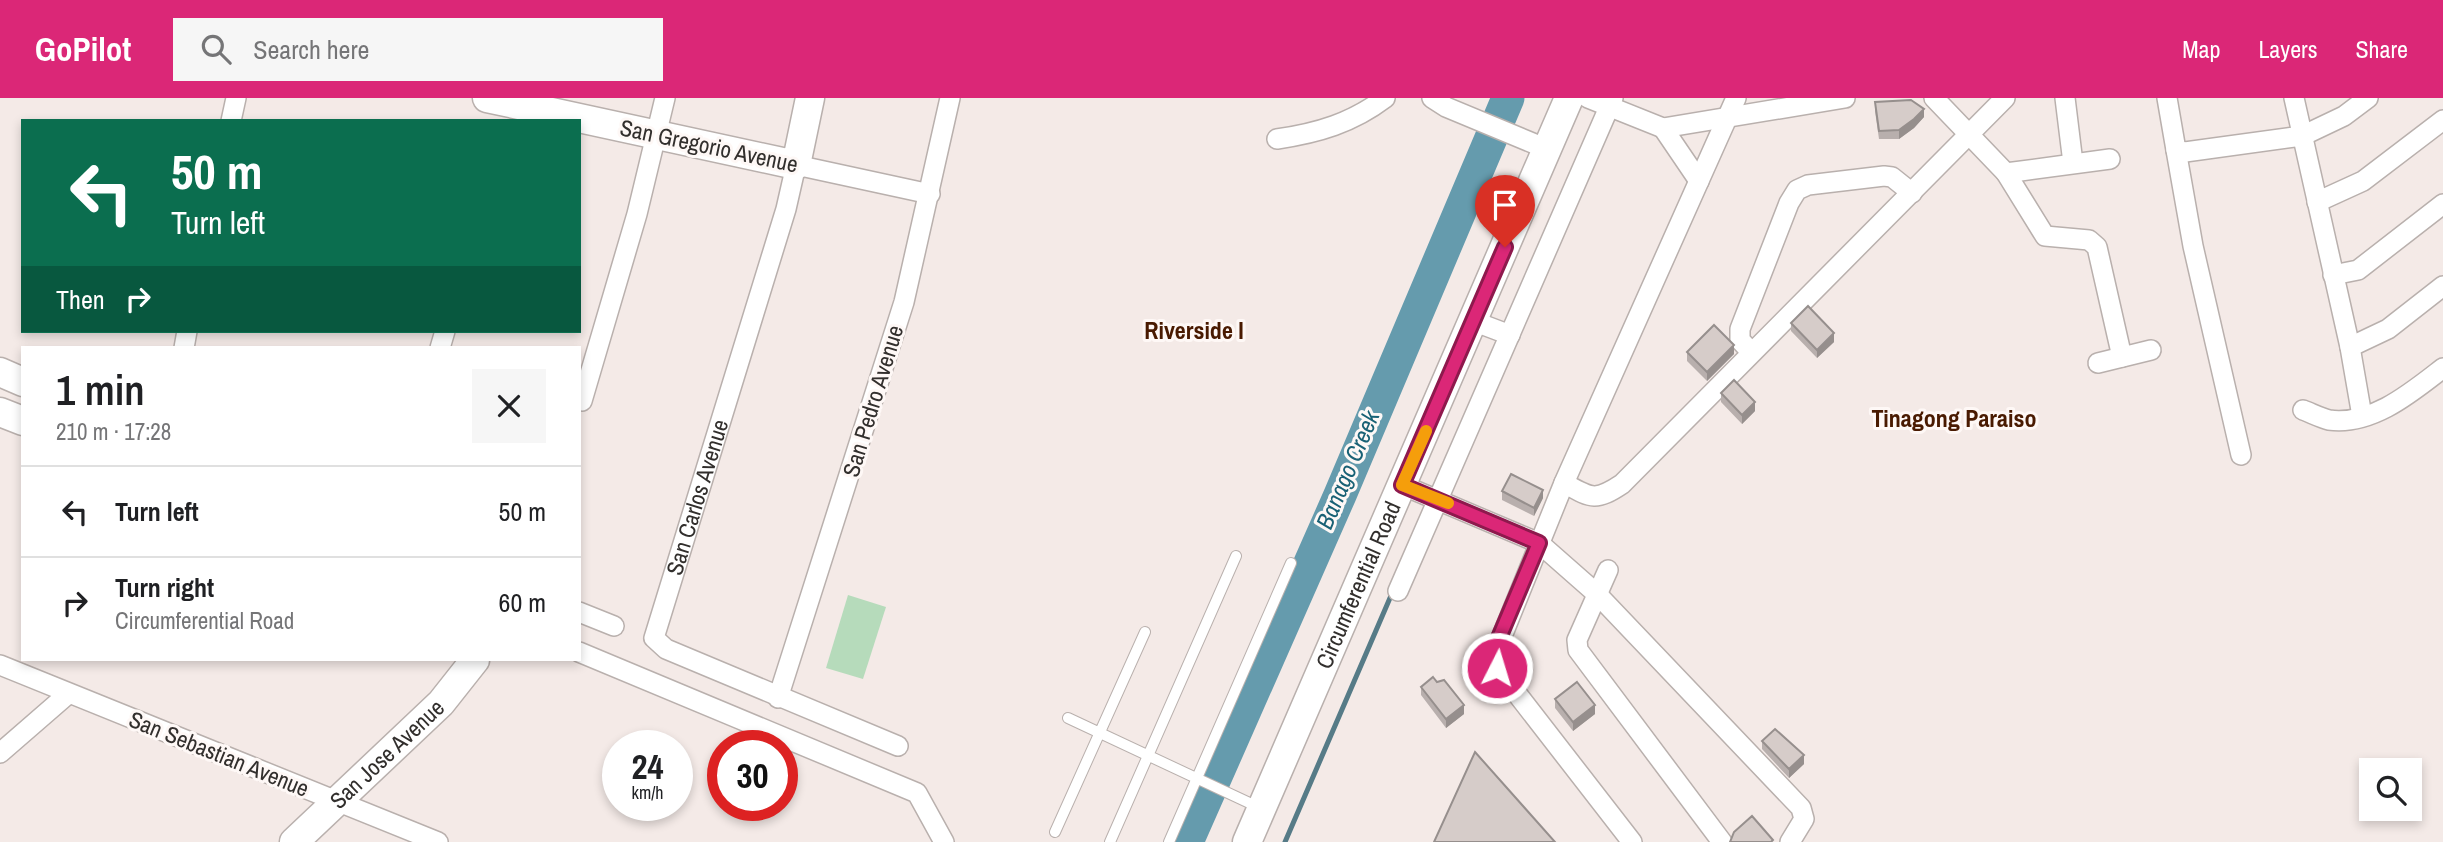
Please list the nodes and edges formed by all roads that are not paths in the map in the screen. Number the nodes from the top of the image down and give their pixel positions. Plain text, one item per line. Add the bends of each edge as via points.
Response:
1 (236, 98) edge
2 (487, 98) edge
3 (666, 98) edge
4 (810, 98) edge
5 (950, 98) edge
6 (1385, 98) edge
7 (1432, 98) edge
8 (1845, 98) edge
9 (1934, 98) edge
10 (2005, 98) edge
11 (2065, 98) edge
12 (2167, 98) edge
13 (2294, 98) edge
14 (2368, 98) edge
15 (1597, 101) edge
16 (524, 102) edge
17 (1732, 107) edge
18 (231, 119) edge
19 (2443, 120) edge
20 (1664, 128) junction
21 (1969, 134) junction
22 (658, 135) junction
23 (2302, 136) junction
24 (1277, 139) dead end
25 (1547, 149) junction
26 (2176, 150) junction
27 (2110, 159) dead end
28 (2073, 163) junction
29 (796, 165) junction
30 (2006, 173) junction
31 (1699, 181) junction
32 (1912, 193) junction
33 (930, 194) junction
34 (2317, 202) junction
35 (2443, 204) edge
36 (2333, 275) junction
37 (2443, 286) edge
38 (1496, 330) junction
39 (2350, 347) junction
40 (2151, 350) dead end
41 (1751, 352) junction
42 (2122, 357) junction
43 (2098, 363) dead end
44 (2443, 368) edge
45 (0, 372) edge
46 (21, 381) edge
47 (582, 401) dead end
48 (2303, 410) dead end
49 (0, 412) edge
50 (2362, 416) junction
51 (21, 420) edge
52 (2241, 455) dead end
53 (1564, 483) junction
54 (1425, 493) junction
55 (1539, 543) junction
56 (1236, 556) dead end
57 (1291, 563) dead end
58 (1608, 570) dead end
59 (1398, 591) dead end
60 (1597, 594) junction
61 (581, 613) edge
62 (614, 626) dead end
63 (1144, 632) dead end
64 (581, 653) edge
65 (474, 661) edge
66 (0, 665) edge
67 (68, 694) junction
68 (779, 698) junction
69 (1068, 718) dead end
70 (1100, 732) junction
71 (898, 746) dead end
72 (0, 753) edge
73 (1149, 755) junction
74 (1201, 779) junction
75 (338, 802) junction
76 (1262, 809) junction
77 (1055, 832) dead end
78 (294, 842) edge
79 (438, 842) edge
80 (944, 842) edge
81 (1110, 842) edge
82 (1169, 842) edge
83 (1247, 842) edge
84 (1632, 842) edge
85 (1722, 842) edge
86 (1790, 842) edge

1 - 18 street
2 - 16 main road, San Gregorio Avenue
3 - 22 street
4 - 29 main road, San Carlos Avenue
5 - 33 street, San Pedro Avenue
6 - 24 street via 1357,118
7 - 25 street
8 - 17 street
9 - 21 street
10 - 21 street
11 - 28 street
12 - 26 street
13 - 23 street
14 - 23 street via 2336,121
15 - 20 street
15 - 25 main road, Circumferential Road
15 - 38 street
16 - 22 main road, San Gregorio Avenue
17 - 20 street
17 - 31 street
19 - 34 street via 2363,181
20 - 31 street
21 - 30 street
21 - 32 street
22 - 29 main road, San Gregorio Avenue
22 - 47 street
23 - 26 street via 2196,152
23 - 34 street
25 - 38 main road, Circumferential Road
26 - 52 street
27 - 28 street
28 - 30 street
29 - 33 street, San Gregorio Avenue
29 - 68 street, San Carlos Avenue via 654,638 666,649
30 - 42 street via 2045,236 2089,240 2097,247
31 - 53 street
32 - 41 street
32 - 41 street via 1884,176 1808,184 1797,190 1740,329 1740,340
33 - 68 street, San Pedro Avenue via 900,314
34 - 36 street
35 - 36 street via 2358,270
36 - 39 street
37 - 39 street via 2388,329
38 - 54 main road, Circumferential Road
38 - 54 street
39 - 50 street
40 - 42 street
41 - 53 street via 1622,484 1591,498
42 - 43 street
44 - 50 street via 2392,405
45 - 46 main road
48 - 50 street via 2330,420
49 - 51 main road
53 - 55 street
54 - 55 street
54 - 59 street
54 - 76 main road, Circumferential Road
55 - 60 street
55 - 84 street via 1496,645 1497,668
56 - 73 lane
57 - 74 lane
58 - 60 street
60 - 85 street via 1577,640 1578,650
60 - 86 street via 1801,808 1804,819
61 - 62 street
63 - 70 lane
64 - 80 street via 917,793
65 - 75 main road, San Jose Avenue via 441,703
66 - 67 street, San Sebastian Avenue
67 - 72 street
67 - 75 street, San Sebastian Avenue
68 - 71 street, San Carlos Avenue
69 - 70 lane
70 - 73 lane
70 - 77 lane
73 - 74 lane
73 - 81 lane
74 - 76 lane
74 - 82 lane
75 - 78 main road, San Jose Avenue
75 - 79 street, San Sebastian Avenue
76 - 83 main road, Circumferential Road

